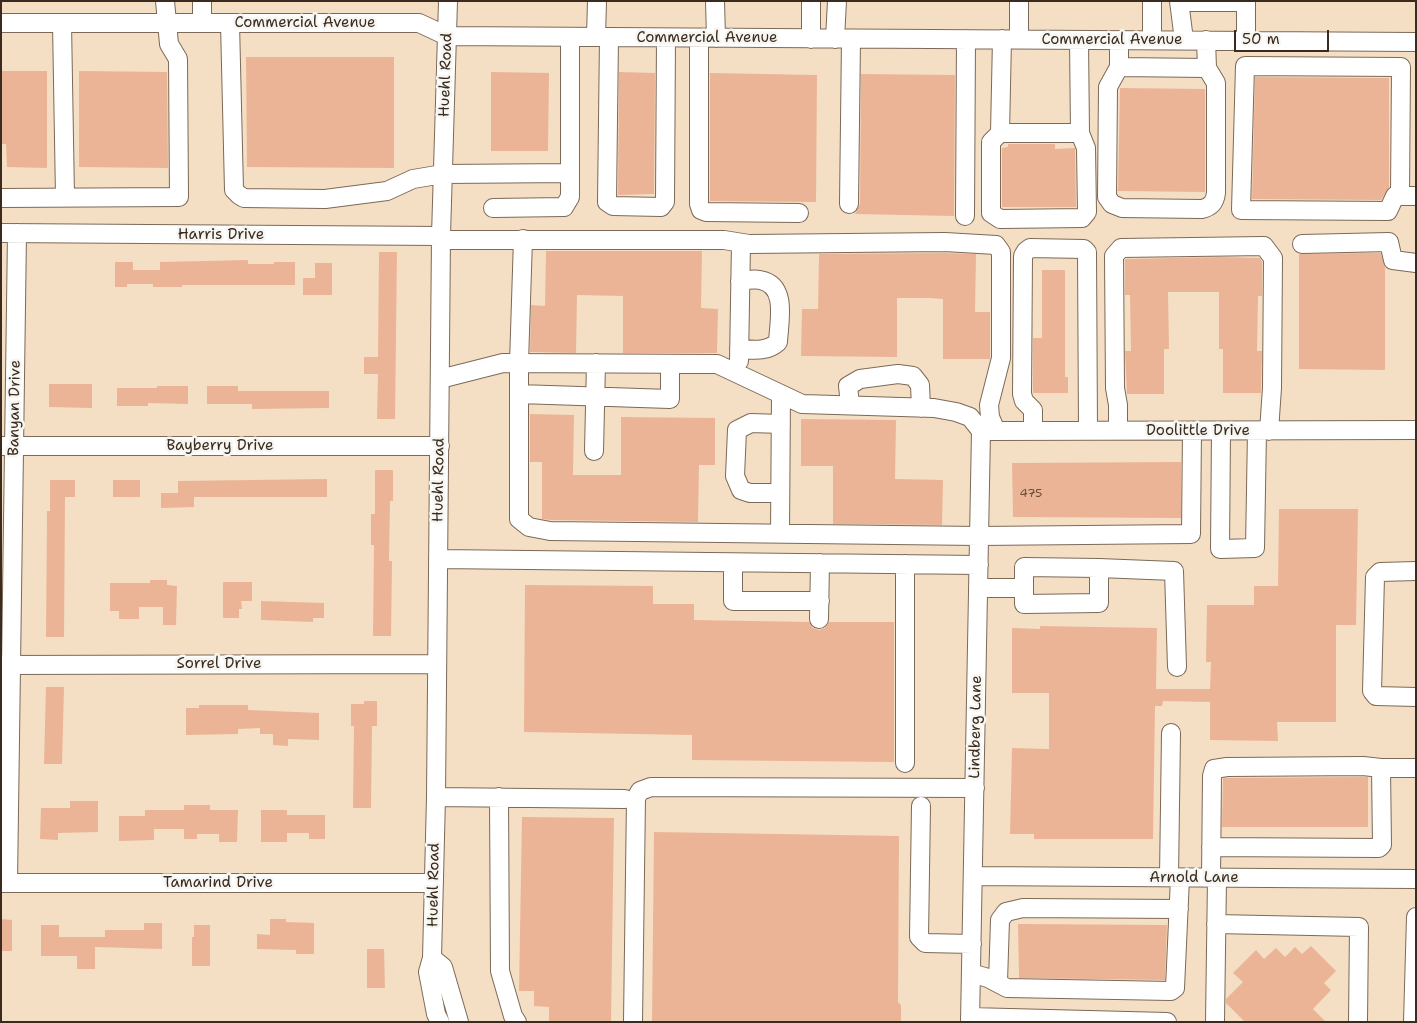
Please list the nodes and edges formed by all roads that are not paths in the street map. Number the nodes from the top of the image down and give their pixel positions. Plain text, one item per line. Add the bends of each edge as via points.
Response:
1 (165, 1) edge
2 (202, 1) edge
3 (448, 1) edge
4 (597, 1) edge
5 (715, 1) edge
6 (811, 1) edge
7 (837, 1) edge
8 (1020, 1) edge
9 (1152, 1) edge
10 (1180, 2) edge
11 (1246, 2) edge
12 (1, 23) edge
13 (62, 23) junction
14 (166, 23) junction
15 (202, 23) junction
16 (230, 23) junction
17 (447, 36) junction
18 (570, 37) junction
19 (603, 37) junction
20 (666, 38) junction
21 (708, 38) junction
22 (811, 39) junction
23 (843, 39) junction
24 (966, 39) junction
25 (1010, 39) junction
26 (1080, 40) junction
27 (1119, 40) junction
28 (1152, 40) junction
29 (1184, 40) junction
30 (1206, 40) junction
31 (1246, 41) junction
32 (1416, 42) edge
33 (1119, 67) junction
34 (1207, 68) junction
35 (1000, 133) junction
36 (1080, 133) junction
37 (570, 173) junction
38 (443, 174) junction
39 (1408, 196) edge
40 (65, 197) junction
41 (1, 198) edge
42 (849, 204) dead end
43 (493, 208) dead end
44 (799, 214) dead end
45 (965, 216) dead end
46 (9, 233) edge
47 (441, 238) junction
48 (523, 239) junction
49 (741, 243) junction
50 (1302, 244) dead end
51 (1416, 263) edge
52 (740, 281) junction
53 (739, 350) junction
54 (519, 363) junction
55 (596, 364) junction
56 (670, 364) junction
57 (739, 374) junction
58 (440, 378) junction
59 (519, 394) junction
60 (781, 394) junction
61 (595, 396) junction
62 (850, 405) junction
63 (921, 408) junction
64 (781, 424) junction
65 (1088, 430) junction
66 (1118, 430) junction
67 (1416, 430) edge
68 (1033, 431) junction
69 (1192, 431) junction
70 (1221, 431) junction
71 (1263, 431) junction
72 (988, 432) junction
73 (8, 446) edge
74 (440, 446) junction
75 (594, 451) dead end
76 (780, 493) junction
77 (780, 533) junction
78 (1191, 534) junction
79 (1220, 534) junction
80 (979, 536) junction
81 (438, 559) junction
82 (733, 563) junction
83 (820, 564) junction
84 (905, 564) junction
85 (979, 565) junction
86 (1099, 568) junction
87 (1416, 571) edge
88 (979, 588) junction
89 (1024, 588) junction
90 (820, 601) junction
91 (820, 619) dead end
92 (437, 664) junction
93 (7, 665) edge
94 (1177, 667) dead end
95 (1416, 697) edge
96 (1171, 733) dead end
97 (905, 763) dead end
98 (1381, 768) junction
99 (1416, 768) edge
100 (975, 788) junction
101 (436, 797) junction
102 (499, 797) junction
103 (625, 799) dead end
104 (921, 806) dead end
105 (1211, 847) junction
106 (973, 876) junction
107 (1175, 878) junction
108 (1214, 878) junction
109 (1416, 879) edge
110 (4, 882) edge
111 (434, 883) junction
112 (1179, 909) junction
113 (1416, 917) edge
114 (1216, 924) junction
115 (972, 944) junction
116 (432, 958) junction
117 (971, 973) junction
118 (998, 982) junction
119 (970, 1019) edge
120 (456, 1021) edge
121 (440, 1022) edge
122 (517, 1022) edge
123 (632, 1022) edge
124 (1167, 1022) edge
125 (1215, 1022) edge
126 (1358, 1022) edge
127 (1413, 1022) edge

1 - 14 street
2 - 15 street
3 - 17 street, Huehl Road
4 - 19 street
5 - 21 street
6 - 22 street
7 - 23 street
8 - 25 street
9 - 28 street
10 - 11 street
10 - 29 street
11 - 31 street
12 - 13 street, Commercial Avenue
13 - 14 street, Commercial Avenue
13 - 40 street
14 - 15 street, Commercial Avenue
14 - 40 street via 169,44 178,59 179,197
15 - 16 street, Commercial Avenue
16 - 17 street, Commercial Avenue via 419,23
16 - 38 street via 234,190 239,195 244,198 325,199 388,191 413,179
17 - 18 street, Commercial Avenue
17 - 38 street, Huehl Road
18 - 19 street, Commercial Avenue
18 - 37 street
19 - 20 street, Commercial Avenue
19 - 20 street via 607,202 613,206 661,207 666,202
20 - 21 street, Commercial Avenue
21 - 22 street, Commercial Avenue
21 - 44 street via 701,210
22 - 23 street, Commercial Avenue
23 - 24 street, Commercial Avenue
23 - 42 street
24 - 25 street, Commercial Avenue
24 - 45 street
25 - 26 street, Commercial Avenue
25 - 35 street
26 - 27 street, Commercial Avenue
26 - 36 street
27 - 28 street, Commercial Avenue
27 - 33 street
28 - 29 street, Commercial Avenue
29 - 30 street, Commercial Avenue
30 - 31 street, Commercial Avenue
30 - 34 street
31 - 32 street, Commercial Avenue
33 - 34 street
33 - 34 street via 1108,87 1107,197 1112,204 1122,208 1193,209 1210,206 1216,198 1216,82
35 - 36 street
35 - 36 street via 992,142 991,213 1000,219 1082,218 1087,212 1086,148
37 - 38 street
37 - 43 street via 570,197 564,207
38 - 47 street, Huehl Road
39 - 39 street via 1395,196 1388,210 1241,210 1245,66 1401,67
40 - 41 street
46 - 47 street, Harris Drive
46 - 73 street, Banyan Drive
47 - 48 street, Harris Drive
47 - 58 street, Huehl Road
48 - 49 street, Harris Drive via 724,240
48 - 54 street
49 - 52 street
49 - 72 street, Lindberg Lane via 945,242 996,245 1001,252 1001,358 990,405
50 - 51 street via 1389,242 1393,260
52 - 53 street
52 - 53 street via 759,280 771,284 777,289 780,304 778,342 760,350
53 - 57 street
54 - 55 street
54 - 58 street via 503,363
54 - 59 street
55 - 56 street
55 - 61 street
56 - 57 street via 717,364
56 - 61 street via 670,399
57 - 60 street
58 - 74 street, Huehl Road
59 - 61 street
59 - 77 street via 520,519 529,527 550,531
60 - 62 street via 802,404
60 - 64 street
61 - 75 street
62 - 63 street
62 - 63 street via 848,386 860,378 898,374 913,376 920,385
63 - 72 street via 962,414
64 - 76 street
64 - 76 street via 751,423 738,430 736,476 741,490
65 - 66 street, Doolittle Drive
65 - 68 street, Doolittle Drive
65 - 68 street via 1087,252 1084,249 1030,248 1023,256 1022,394 1033,410
66 - 69 street, Doolittle Drive
66 - 71 street via 1114,256 1121,248 1264,246 1273,258 1272,388
67 - 71 street, Doolittle Drive
68 - 72 street, Doolittle Drive
69 - 70 street, Doolittle Drive
69 - 78 street
70 - 71 street, Doolittle Drive
70 - 79 street
71 - 79 street via 1255,548 1220,549
72 - 80 street, Lindberg Lane
73 - 74 street, Bayberry Drive
73 - 93 street, Banyan Drive
74 - 81 street, Huehl Road
76 - 77 street
77 - 80 street
78 - 79 street
78 - 80 street
80 - 85 street, Lindberg Lane
81 - 82 street
81 - 92 street, Huehl Road
82 - 83 street
82 - 90 street via 733,601
83 - 84 street
83 - 90 street
84 - 85 street
84 - 97 street
85 - 88 street, Lindberg Lane
86 - 89 street via 1024,567
86 - 89 street via 1099,603 1024,604
86 - 94 street via 1174,571
87 - 95 street via 1380,572 1375,578 1372,691 1376,696
88 - 89 street
88 - 100 street, Lindberg Lane
90 - 91 street
92 - 93 street, Sorrel Drive
92 - 101 street, Huehl Road
93 - 110 street, Banyan Drive
96 - 107 street
98 - 99 street
98 - 105 street via 1214,769
98 - 105 street via 1382,845 1379,848
100 - 106 street, Lindberg Lane
100 - 123 street via 651,786 640,791 636,798
101 - 102 street
101 - 111 street, Huehl Road
102 - 103 street
102 - 122 street via 500,971
104 - 115 street via 919,937 925,943
105 - 108 street
106 - 107 street, Arnold Lane
106 - 115 street, Lindberg Lane
107 - 108 street, Arnold Lane
107 - 112 street
108 - 109 street, Arnold Lane
108 - 114 street
110 - 111 street, Tamarind Drive
111 - 116 street, Huehl Road
112 - 118 street via 1023,908 1006,912 1000,920
112 - 118 street via 1176,988 1171,991 1007,988
113 - 127 street
114 - 125 street
114 - 126 street via 1358,927
115 - 117 street, Lindberg Lane
116 - 120 street via 443,967
116 - 121 street, Huehl Road via 428,972
117 - 118 street
117 - 119 street, Lindberg Lane
119 - 124 street

